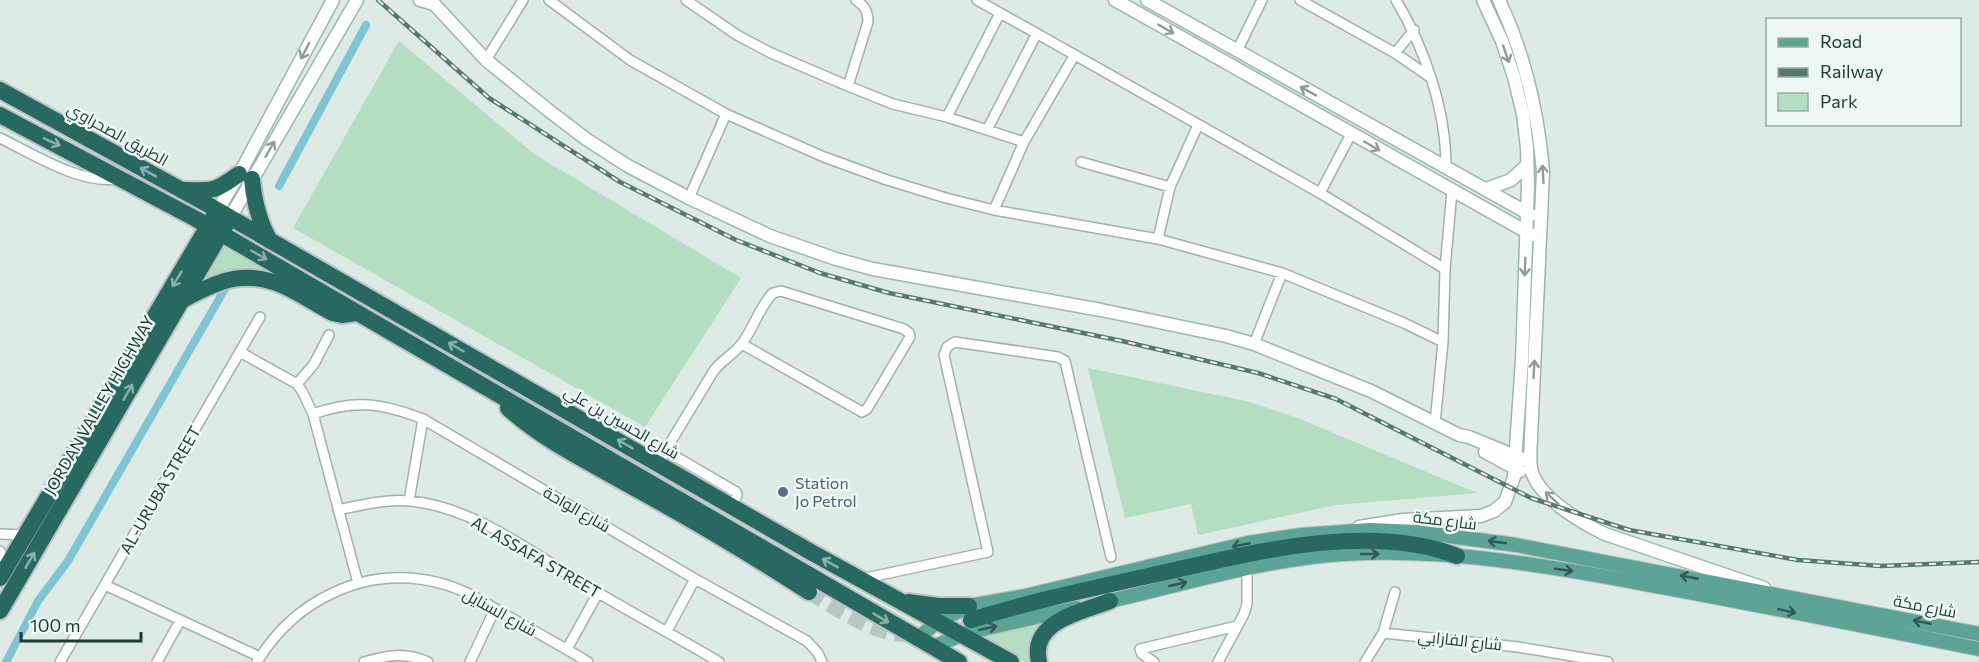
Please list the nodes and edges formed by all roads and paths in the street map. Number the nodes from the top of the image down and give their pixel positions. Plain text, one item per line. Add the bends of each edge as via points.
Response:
1 (333, 0) edge
2 (357, 0) edge
3 (420, 0) edge
4 (523, 0) edge
5 (549, 0) edge
6 (686, 0) edge
7 (856, 0) edge
8 (977, 0) edge
9 (1115, 0) edge
10 (1147, 0) edge
11 (1262, 0) edge
12 (1300, 0) edge
13 (1396, 0) edge
14 (1483, 0) edge
15 (1499, 0) edge
16 (435, 2) edge
17 (702, 4) edge
18 (1000, 13) junction
19 (1414, 30) junction
20 (1036, 35) junction
21 (1237, 51) junction
22 (1395, 53) junction
23 (1074, 56) junction
24 (486, 60) junction
25 (1430, 76) junction
26 (848, 86) junction
27 (0, 90) edge
28 (726, 114) junction
29 (0, 116) edge
30 (947, 117) junction
31 (1198, 125) junction
32 (987, 130) junction
33 (1351, 134) junction
34 (0, 138) edge
35 (1024, 142) junction
36 (1081, 162) dead end
37 (1527, 165) junction
38 (1446, 167) junction
39 (246, 177) junction
40 (121, 178) junction
41 (1170, 187) junction
42 (1486, 189) junction
43 (181, 190) junction
44 (1452, 191) junction
45 (1320, 193) junction
46 (689, 198) junction
47 (994, 210) junction
48 (1526, 213) junction
49 (187, 214) junction
50 (224, 214) junction
51 (1542, 223) junction
52 (215, 229) junction
53 (1527, 232) junction
54 (1540, 238) junction
55 (1158, 239) junction
56 (270, 241) junction
57 (193, 253) junction
58 (1445, 269) junction
59 (1282, 273) junction
60 (180, 302) junction
61 (356, 313) junction
62 (260, 317) dead end
63 (329, 335) dead end
64 (1443, 342) junction
65 (742, 344) junction
66 (1254, 344) junction
67 (240, 352) junction
68 (297, 384) junction
69 (492, 390) junction
70 (313, 414) junction
71 (423, 419) junction
72 (1435, 423) junction
73 (662, 457) junction
74 (1530, 462) junction
75 (1516, 463) junction
76 (1533, 476) junction
77 (409, 501) junction
78 (338, 510) junction
79 (1346, 530) junction
80 (0, 534) edge
81 (26, 535) junction
82 (0, 551) edge
83 (1457, 556) junction
84 (1112, 557) dead end
85 (1247, 568) junction
86 (3, 572) edge
87 (695, 579) junction
88 (859, 579) junction
89 (358, 583) junction
90 (105, 585) junction
91 (809, 592) tunnel mouth
92 (1395, 592) dead end
93 (598, 593) junction
94 (1778, 594) junction
95 (892, 598) junction
96 (1110, 601) junction
97 (495, 609) junction
98 (0, 611) edge
99 (970, 613) junction
100 (180, 621) junction
101 (937, 622) junction
102 (1238, 626) junction
103 (667, 631) junction
104 (1383, 633) junction
105 (1979, 634) edge
106 (960, 635) junction
107 (917, 639) junction
108 (933, 647) junction
109 (567, 649) junction
110 (1979, 649) edge
111 (258, 659) edge
112 (60, 662) edge
113 (157, 662) edge
114 (364, 662) edge
115 (428, 662) edge
116 (470, 662) edge
117 (588, 662) edge
118 (719, 662) edge
119 (822, 662) edge
120 (959, 662) edge
121 (1011, 662) edge
122 (1039, 662) edge
123 (1154, 662) edge
124 (1218, 662) edge
125 (1365, 662) edge
126 (1608, 662) edge

1 -> 39 street
39 -> 2 street
3 - 16 street
4 - 24 street
5 - 28 street via 630,60
6 - 17 street
7 - 26 street via 865,7 868,22
8 - 18 street
9 -> 33 street
10 - 21 street
11 - 21 street
12 - 22 street
13 - 19 street
14 -> 37 street via 1514,77 1523,114
51 -> 15 street via 1543,172 1535,108 1522,56
16 - 24 street
17 - 26 street via 737,35
18 - 20 street
18 - 30 street
19 - 22 street
19 - 25 street
20 - 23 street
20 - 32 street
38 -> 21 street
22 - 25 street
23 - 31 street
23 - 35 street
24 - 46 street via 586,139
25 - 38 street via 1446,142
26 - 30 street via 893,104
43 -> 27 highway, الطريق الصحراوي
28 - 46 street
28 - 47 street via 887,180
29 -> 40 highway
30 - 32 street
31 - 41 street
31 - 45 street
32 - 35 street
33 -> 44 street
33 - 45 street
34 - 40 street via 73,172 109,180
35 - 47 street
36 - 41 street
37 - 42 street via 1511,180
37 - 48 street
38 - 42 street
39 - 43 highway via 213,190
39 - 50 street
39 - 56 highway
40 - 49 highway
41 - 55 street
42 - 48 street
43 - 50 highway, الطريق الصحراوي
44 - 53 street
44 - 58 street
45 - 58 street
46 - 66 street via 770,236 873,269 1101,310
47 - 55 street
48 - 51 street
48 - 53 street
49 - 52 highway
49 - 57 highway via 195,232
50 - 52 highway, JORDAN VALLEY HIGHWAY
50 - 56 highway, شارع الحسين بن علي
51 - 54 street
52 - 57 highway, JORDAN VALLEY HIGHWAY
52 - 60 highway, JORDAN VALLEY HIGHWAY
52 -> 61 highway
53 - 54 street
53 -> 75 street
74 -> 54 street
55 - 59 street
73 -> 56 highway, شارع الحسين بن علي
57 -> 81 highway, JORDAN VALLEY HIGHWAY
58 - 64 street
59 - 64 street
59 - 66 street
60 - 61 highway via 218,282 247,277 282,285 333,313
98 -> 60 highway, JORDAN VALLEY HIGHWAY
61 - 69 highway
62 - 67 street, AL-URUBA STREET
63 - 68 street via 314,364
64 - 72 street
65 - 65 street via 770,295 781,291 904,329 910,337 862,412
65 - 73 street via 712,372
66 - 72 street via 1371,391
67 - 68 street
67 - 90 street, AL-URUBA STREET
68 - 70 street
69 - 91 highway via 519,418 551,440
69 -> 107 highway
70 - 71 street, شارع الواحة via 362,403
70 - 78 street
71 - 77 street
71 - 87 street, شارع الواحة
72 - 75 street
88 -> 73 highway, شارع الحسين بن علي via 732,507 708,484
74 - 75 street
74 - 76 street
75 - 76 street
75 - 79 street via 1505,502 1488,513 1394,521
94 -> 76 street via 1590,527 1555,502
77 - 78 street, AL ASSAFA STREET
77 - 93 street, AL ASSAFA STREET via 460,514 489,527
78 - 89 street
94 -> 79 main road, شارع مكة via 1516,545 1419,532
79 -> 99 main road, شارع مكة via 1230,547
80 - 81 street
81 - 86 highway, JORDAN VALLEY HIGHWAY
82 - 86 street
85 -> 83 main road, شارع مكة via 1346,554
83 - 99 highway via 1393,542 1299,546
83 -> 110 main road, شارع مكة via 1596,574
84 - 88 street via 1065,361 955,342 944,355 988,552
96 -> 85 main road, شارع مكة
85 - 102 street via 1246,604
87 - 103 street
87 - 119 street, شارع الواحة via 807,641
88 - 95 highway, شارع الحسين بن علي
89 - 97 street, شارع السنايل via 390,577 415,579 446,585
89 - 111 street, شارع السنايل via 323,597 296,615
90 - 100 street
90 - 112 street, AL-URUBA STREET
92 - 104 street
93 - 103 street, AL ASSAFA STREET
93 - 109 street
105 -> 94 main road, شارع مكة
95 - 99 highway
95 - 101 highway, شارع الحسين بن علي
106 -> 96 main road, شارع مكة
96 - 122 highway via 1051,624 1040,642
97 - 109 street, شارع السنايل
97 - 116 street
99 - 101 main road, شارع مكة
100 - 111 street
100 - 113 street
101 - 106 highway, شارع الحسين بن علي
101 - 107 main road, شارع مكة
102 - 123 street via 1140,649
102 - 124 street
103 - 118 street, AL ASSAFA STREET
104 - 125 street
104 - 126 street, شارع الفارابي via 1518,646
106 - 108 main road, شارع مكة
106 - 121 highway, شارع الحسين بن علي
107 - 108 highway
108 - 120 highway
109 - 117 street, شارع السنايل
114 - 115 street via 396,654

